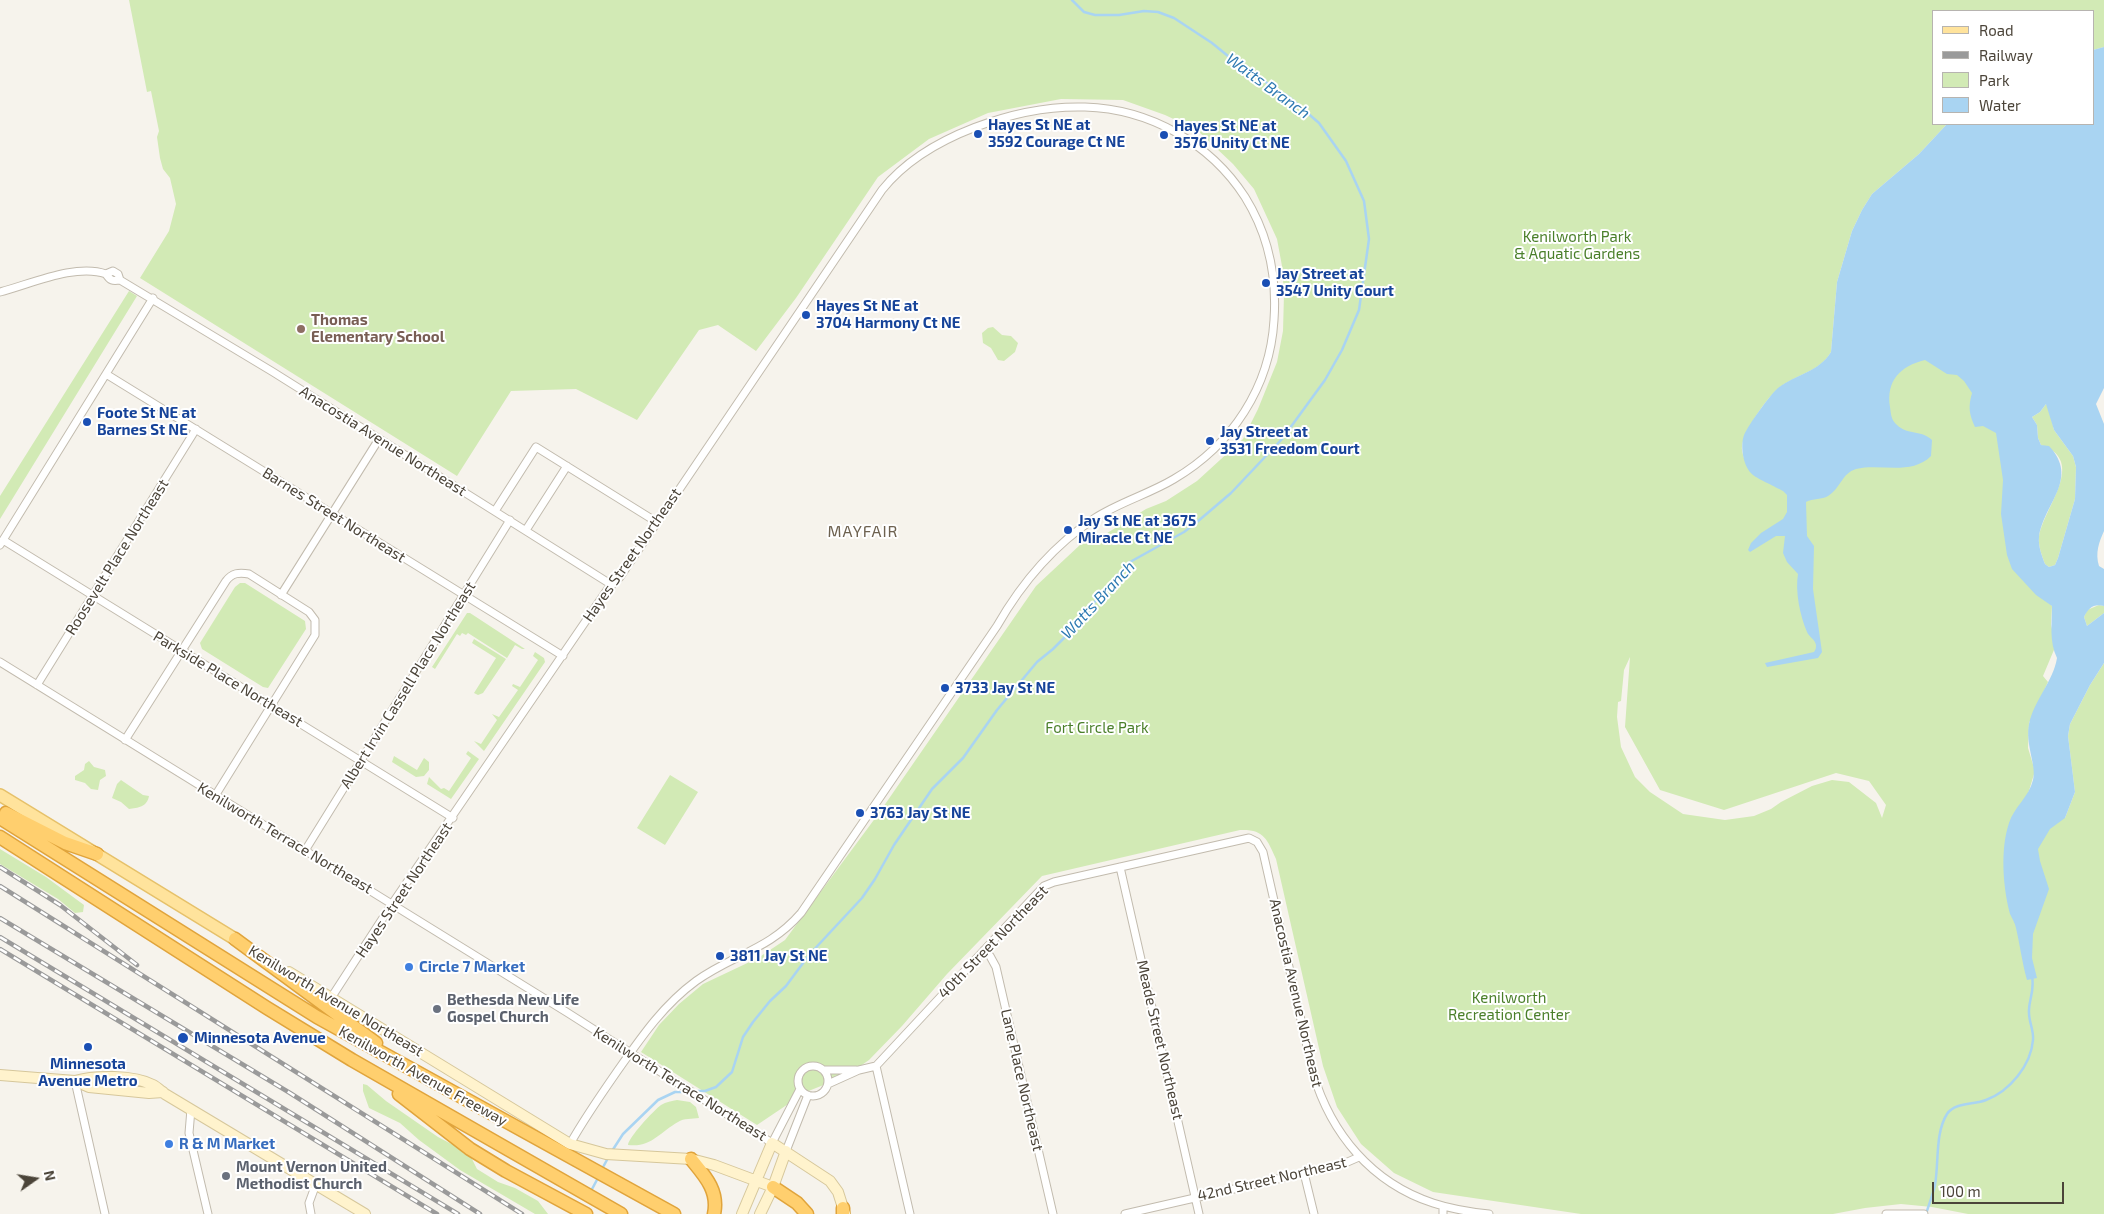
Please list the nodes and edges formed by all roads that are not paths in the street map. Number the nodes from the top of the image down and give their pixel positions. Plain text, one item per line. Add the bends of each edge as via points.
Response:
1 (0, 292) edge
2 (153, 298) junction
3 (106, 374) junction
4 (196, 429) junction
5 (379, 439) junction
6 (567, 466) junction
7 (495, 511) junction
8 (333, 514) junction
9 (510, 520) junction
10 (655, 522) junction
11 (526, 530) junction
12 (2, 543) edge
13 (612, 585) junction
14 (282, 595) junction
15 (464, 595) junction
16 (93, 596) junction
17 (181, 651) junction
18 (563, 656) junction
19 (0, 662) edge
20 (38, 685) junction
21 (271, 706) junction
22 (125, 740) junction
23 (361, 761) junction
24 (0, 795) edge
25 (215, 796) junction
26 (0, 810) edge
27 (0, 818) edge
28 (453, 818) junction
29 (0, 837) edge
30 (1240, 839) joint
31 (306, 850) junction
32 (97, 854) junction
33 (1120, 867) junction
34 (392, 904) junction
35 (235, 940) junction
36 (984, 950) junction
37 (331, 998) junction
38 (630, 1053) junction
39 (352, 1060) junction
40 (876, 1066) junction
41 (412, 1070) junction
42 (824, 1070) junction
43 (859, 1070) junction
44 (0, 1074) edge
45 (75, 1081) junction
46 (828, 1084) junction
47 (800, 1089) junction
48 (808, 1095) junction
49 (190, 1109) junction
50 (772, 1143) junction
51 (570, 1144) junction
52 (786, 1151) junction
53 (1359, 1157) junction
54 (691, 1160) junction
55 (1304, 1173) junction
56 (757, 1181) junction
57 (316, 1184) junction
58 (773, 1187) junction
59 (1196, 1198) junction
60 (1443, 1210) edge
61 (669, 1211) edge
62 (843, 1212) edge
63 (105, 1214) edge
64 (208, 1214) edge
65 (311, 1214) edge
66 (365, 1214) edge
67 (586, 1214) edge
68 (621, 1214) edge
69 (714, 1214) edge
70 (742, 1214) edge
71 (760, 1214) edge
72 (807, 1214) edge
73 (910, 1214) edge
74 (1053, 1214) edge
75 (1125, 1214) edge
76 (1199, 1214) edge
77 (1314, 1214) edge
78 (1489, 1214) edge
79 (1886, 1214) edge
80 (1922, 1214) edge

1 - 2 street, Anacostia Avenue Northeast via 79,270 90,270 106,274 113,281 120,280
2 - 3 street
2 - 5 street, Anacostia Avenue Northeast
3 - 4 street, Barnes Street Northeast
3 - 12 street
4 - 8 street, Barnes Street Northeast
4 - 16 street, Roosevelt Place Northeast
5 - 7 street, Anacostia Avenue Northeast
5 - 8 street
6 - 7 street via 536,446
6 - 10 street
6 - 11 street
7 - 9 street, Anacostia Avenue Northeast
8 - 14 street
8 - 15 street, Barnes Street Northeast
9 - 11 street, Anacostia Avenue Northeast
9 - 15 street, Albert Irvin Cassell Place Northeast
10 - 13 street, Hayes Street Northeast
10 - 38 street, Hayes Street Northeast via 882,190 906,165 956,136 995,119 1028,111 1100,108 1144,118 1184,137 1218,163 1248,202 1263,236 1274,284 1274,328 1263,373 1244,413 1224,440 1199,462 1173,480 1093,520 1058,549 1022,587 801,913 770,941 719,967 687,988 652,1022
11 - 13 street, Anacostia Avenue Northeast
12 - 16 street, Parkside Place Northeast
13 - 18 street, Hayes Street Northeast
14 - 17 street via 248,574 231,576
14 - 21 street via 313,615 316,630
15 - 18 street, Barnes Street Northeast
15 - 23 street, Albert Irvin Cassell Place Northeast
16 - 17 street, Parkside Place Northeast
16 - 20 street, Roosevelt Place Northeast
17 - 21 street, Parkside Place Northeast
17 - 22 street
18 - 28 street, Hayes Street Northeast
19 - 20 street, Kenilworth Terrace Northeast
20 - 22 street, Kenilworth Terrace Northeast
21 - 23 street, Parkside Place Northeast
21 - 25 street
22 - 25 street, Kenilworth Terrace Northeast
23 - 28 street, Parkside Place Northeast
23 - 31 street, Albert Irvin Cassell Place Northeast
24 - 32 main road, Kenilworth Avenue Northeast
25 - 31 street, Kenilworth Terrace Northeast
26 - 32 highway via 65,843
27 - 41 highway, Kenilworth Avenue Freeway via 292,1002
28 - 34 street, Hayes Street Northeast
29 - 39 highway, Kenilworth Avenue Freeway
30 - 33 street, 40th Street Northeast
30 - 53 street, Anacostia Avenue Northeast via 1253,839 1262,848 1316,1082 1332,1121
31 - 34 street, Kenilworth Terrace Northeast
32 - 35 main road, Kenilworth Avenue Northeast
33 - 36 street, 40th Street Northeast via 1044,886
33 - 59 street, Meade Street Northeast
34 - 37 street, Hayes Street Northeast
34 - 38 street, Kenilworth Terrace Northeast
35 - 37 main road, Kenilworth Avenue Northeast
35 - 41 highway
36 - 40 street, 40th Street Northeast
36 - 74 street, Lane Place Northeast via 996,967
37 - 51 main road, Kenilworth Avenue Northeast
38 - 50 street, Kenilworth Terrace Northeast
38 - 51 street, Hayes Street Northeast
39 - 67 highway via 470,1149
39 - 68 highway, Kenilworth Avenue Freeway
40 - 43 street
40 - 73 street
41 - 61 highway, Kenilworth Avenue Freeway
42 - 43 street
42 - 46 street
42 - 47 street via 815,1065 802,1070 798,1080
43 - 46 street
44 - 45 main road
45 - 49 main road via 88,1077 132,1079 154,1085
45 - 63 street
46 - 48 street via 818,1095
47 - 48 street
47 - 50 street
48 - 52 street
49 - 57 main road
49 - 64 street via 189,1133
50 - 52 main road
50 - 56 main road
51 - 54 main road, Kenilworth Avenue Northeast via 632,1157
52 - 58 main road
52 - 62 main road via 830,1181 838,1192
53 - 55 street, 42nd Street Northeast
53 - 60 street, Anacostia Avenue Northeast via 1378,1174
54 - 56 main road, Kenilworth Avenue Northeast
54 - 69 highway via 712,1187 716,1202
55 - 59 street, 42nd Street Northeast
55 - 77 street
56 - 58 main road, Kenilworth Avenue Northeast
56 - 70 main road
57 - 65 street via 309,1203
57 - 66 main road
58 - 71 main road
58 - 72 highway via 798,1203
59 - 75 street, 42nd Street Northeast
59 - 76 street, Meade Street Northeast
60 - 78 street, Anacostia Avenue Northeast
79 - 80 street

